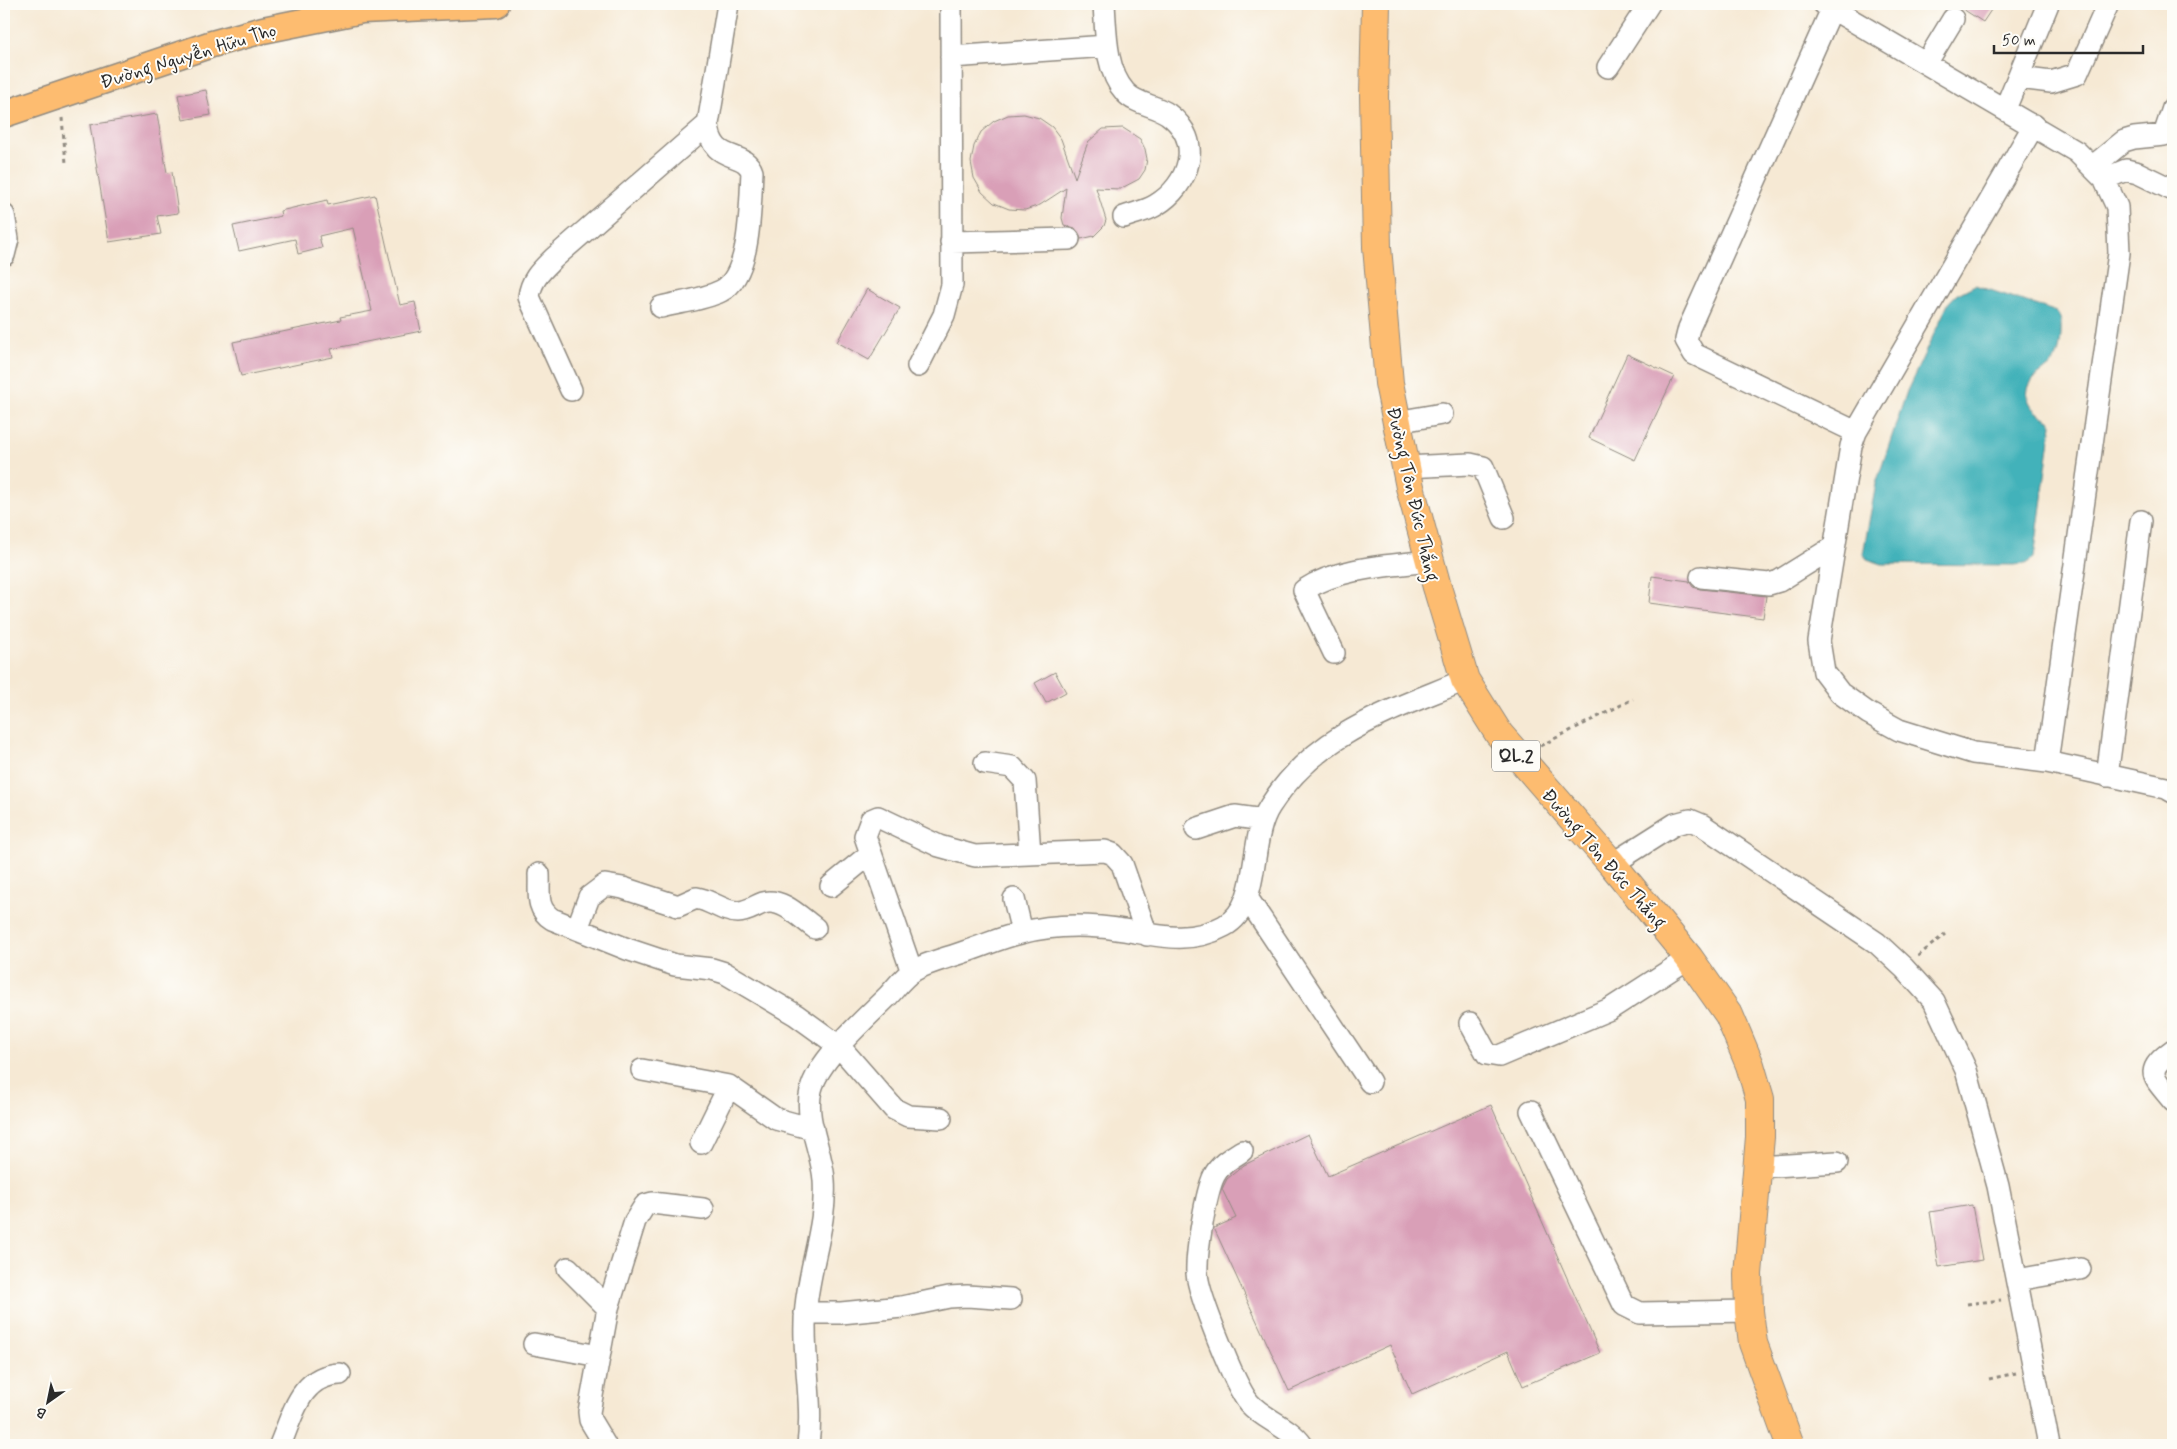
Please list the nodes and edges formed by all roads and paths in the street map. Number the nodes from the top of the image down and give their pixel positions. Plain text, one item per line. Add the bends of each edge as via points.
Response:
1 (496, 4) edge
2 (728, 4) edge
3 (951, 4) edge
4 (1104, 4) edge
5 (1376, 4) edge
6 (1649, 4) edge
7 (2048, 4) edge
8 (2108, 4) edge
9 (1828, 6) edge
10 (1953, 19) dead end
11 (1107, 46) junction
12 (951, 57) junction
13 (1927, 62) junction
14 (1608, 67) dead end
15 (2019, 78) junction
16 (60, 95) junction
17 (2005, 109) junction
18 (2173, 111) edge
19 (4, 114) edge
20 (708, 124) junction
21 (2034, 125) junction
22 (66, 163) dead end
23 (2098, 173) junction
24 (2173, 190) edge
25 (4, 215) edge
26 (1124, 217) dead end
27 (1069, 239) dead end
28 (951, 242) junction
29 (4, 255) edge
30 (661, 307) dead end
31 (918, 366) dead end
32 (571, 390) dead end
33 (1442, 414) dead end
34 (1396, 422) junction
35 (1856, 432) junction
36 (1406, 467) junction
37 (1504, 518) dead end
38 (2141, 521) dead end
39 (1832, 548) junction
40 (1430, 561) junction
41 (1701, 576) dead end
42 (1334, 653) dead end
43 (1465, 680) junction
44 (1633, 699) dead end
45 (1518, 758) junction
46 (2047, 762) junction
47 (985, 763) dead end
48 (2107, 776) junction
49 (2173, 792) edge
50 (1263, 820) junction
51 (1196, 829) dead end
52 (870, 854) junction
53 (1030, 854) junction
54 (1612, 864) junction
55 (539, 874) dead end
56 (831, 886) dead end
57 (1014, 899) dead end
58 (1248, 899) junction
59 (815, 928) dead end
60 (577, 929) junction
61 (1022, 932) junction
62 (1945, 934) dead end
63 (1147, 935) junction
64 (1689, 958) junction
65 (1904, 968) junction
66 (912, 972) junction
67 (1470, 1023) dead end
68 (839, 1046) junction
69 (2173, 1050) edge
70 (642, 1070) dead end
71 (1370, 1082) dead end
72 (729, 1086) junction
73 (2173, 1101) edge
74 (1531, 1111) dead end
75 (941, 1118) dead end
76 (813, 1129) junction
77 (701, 1143) dead end
78 (1242, 1151) dead end
79 (1837, 1162) dead end
80 (1758, 1167) junction
81 (703, 1209) dead end
82 (568, 1268) dead end
83 (2080, 1269) dead end
84 (2019, 1289) junction
85 (1011, 1299) dead end
86 (1967, 1304) dead end
87 (608, 1308) junction
88 (1749, 1311) junction
89 (806, 1313) junction
90 (534, 1344) dead end
91 (599, 1356) junction
92 (2034, 1369) junction
93 (340, 1374) dead end
94 (1990, 1379) dead end
95 (280, 1445) edge
96 (605, 1445) edge
97 (808, 1445) edge
98 (1302, 1445) edge
99 (1790, 1445) edge
100 (2050, 1445) edge

1 - 16 main road, Đường Nguyễn Hữu Thọ via 362,10 326,17 212,44
2 - 20 street
3 - 12 street
4 - 11 street
5 - 34 highway, Đường Tôn Đức Thắng / QL.2 via 1377,247 1389,383
6 - 14 street
7 - 15 street
8 - 15 street via 2076,74 2051,82
9 - 13 street
9 - 35 street via 1686,340 1694,354
10 - 13 street
11 - 12 street
11 - 26 street via 1115,77 1124,92 1168,114 1179,124 1186,135 1191,156 1173,192 1155,206
12 - 28 street
13 - 17 street
15 - 17 street
16 - 19 main road, Đường Nguyễn Hữu Thọ
16 - 22 path
17 - 21 street
18 - 23 street via 2164,135 2124,141
20 - 30 street via 714,147 745,162 752,172 744,258 738,272 721,291
20 - 32 street via 534,278 529,297
21 - 23 street via 2077,152
21 - 35 street
23 - 24 street via 2126,170
23 - 46 street via 2117,207 2119,253
25 - 29 street via 8,239
27 - 28 street
28 - 31 street via 952,285 944,315
33 - 34 street
34 - 36 highway, Đường Tôn Đức Thắng / QL.2
35 - 39 street
36 - 37 street via 1470,464 1483,467
36 - 40 highway, Đường Tôn Đức Thắng / QL.2
38 - 48 street
39 - 41 street via 1769,584
39 - 46 street via 1818,641 1824,672 1840,693 1899,730 1973,753
40 - 42 street via 1353,571 1321,579 1304,590
40 - 43 highway, Đường Tôn Đức Thắng / QL.2
43 - 45 highway, Đường Tôn Đức Thắng / QL.2
43 - 50 street via 1372,717 1339,736 1294,773
44 - 45 path
45 - 54 highway, Đường Tôn Đức Thắng / QL.2
46 - 48 street
47 - 53 street via 1012,767 1025,781
48 - 49 street
50 - 51 street via 1235,816
50 - 58 street via 1258,832
52 - 53 street via 865,836 871,820 878,817 954,852 975,856
52 - 56 street
52 - 66 street
53 - 63 street via 1113,854 1122,864
54 - 64 highway, Đường Tôn Đức Thắng / QL.2
54 - 65 street via 1675,824 1690,820 1877,943
55 - 60 street via 543,913
57 - 61 street
58 - 63 street via 1238,917 1200,935 1167,938
58 - 71 street
59 - 60 street via 786,907 772,902 738,912 696,898 678,906 605,885 586,902
60 - 68 street via 675,965 725,973 796,1015
61 - 63 street via 1066,926 1101,927
61 - 66 street
62 - 65 path
64 - 67 street via 1610,1009 1499,1056 1487,1054
64 - 80 highway, Đường Tôn Đức Thắng / QL.2 via 1729,1015 1750,1065 1760,1099
65 - 84 street via 1934,1001 1966,1070 1998,1186
66 - 68 street
68 - 75 street via 894,1109 908,1116
68 - 76 street via 816,1078 811,1091
69 - 73 street via 2157,1062 2153,1072
70 - 72 street
72 - 76 street via 776,1119
72 - 77 street
74 - 88 street via 1624,1304 1640,1314
76 - 89 street via 824,1180 822,1215
78 - 98 street via 1222,1165 1213,1177 1199,1243 1197,1275 1234,1378 1249,1403 1287,1429
79 - 80 street
80 - 88 highway, Đường Tôn Đức Thắng / QL.2 via 1748,1274
81 - 87 street via 659,1202 645,1205 635,1220
82 - 87 street
83 - 84 street
84 - 86 path
84 - 92 street
85 - 89 street via 949,1297 902,1307
87 - 91 street
88 - 99 highway, Đường Tôn Đức Thắng / QL.2 via 1753,1343
89 - 97 street
90 - 91 street
91 - 96 street via 590,1420
92 - 94 path
92 - 100 street
93 - 95 street via 321,1377 308,1386 287,1422

